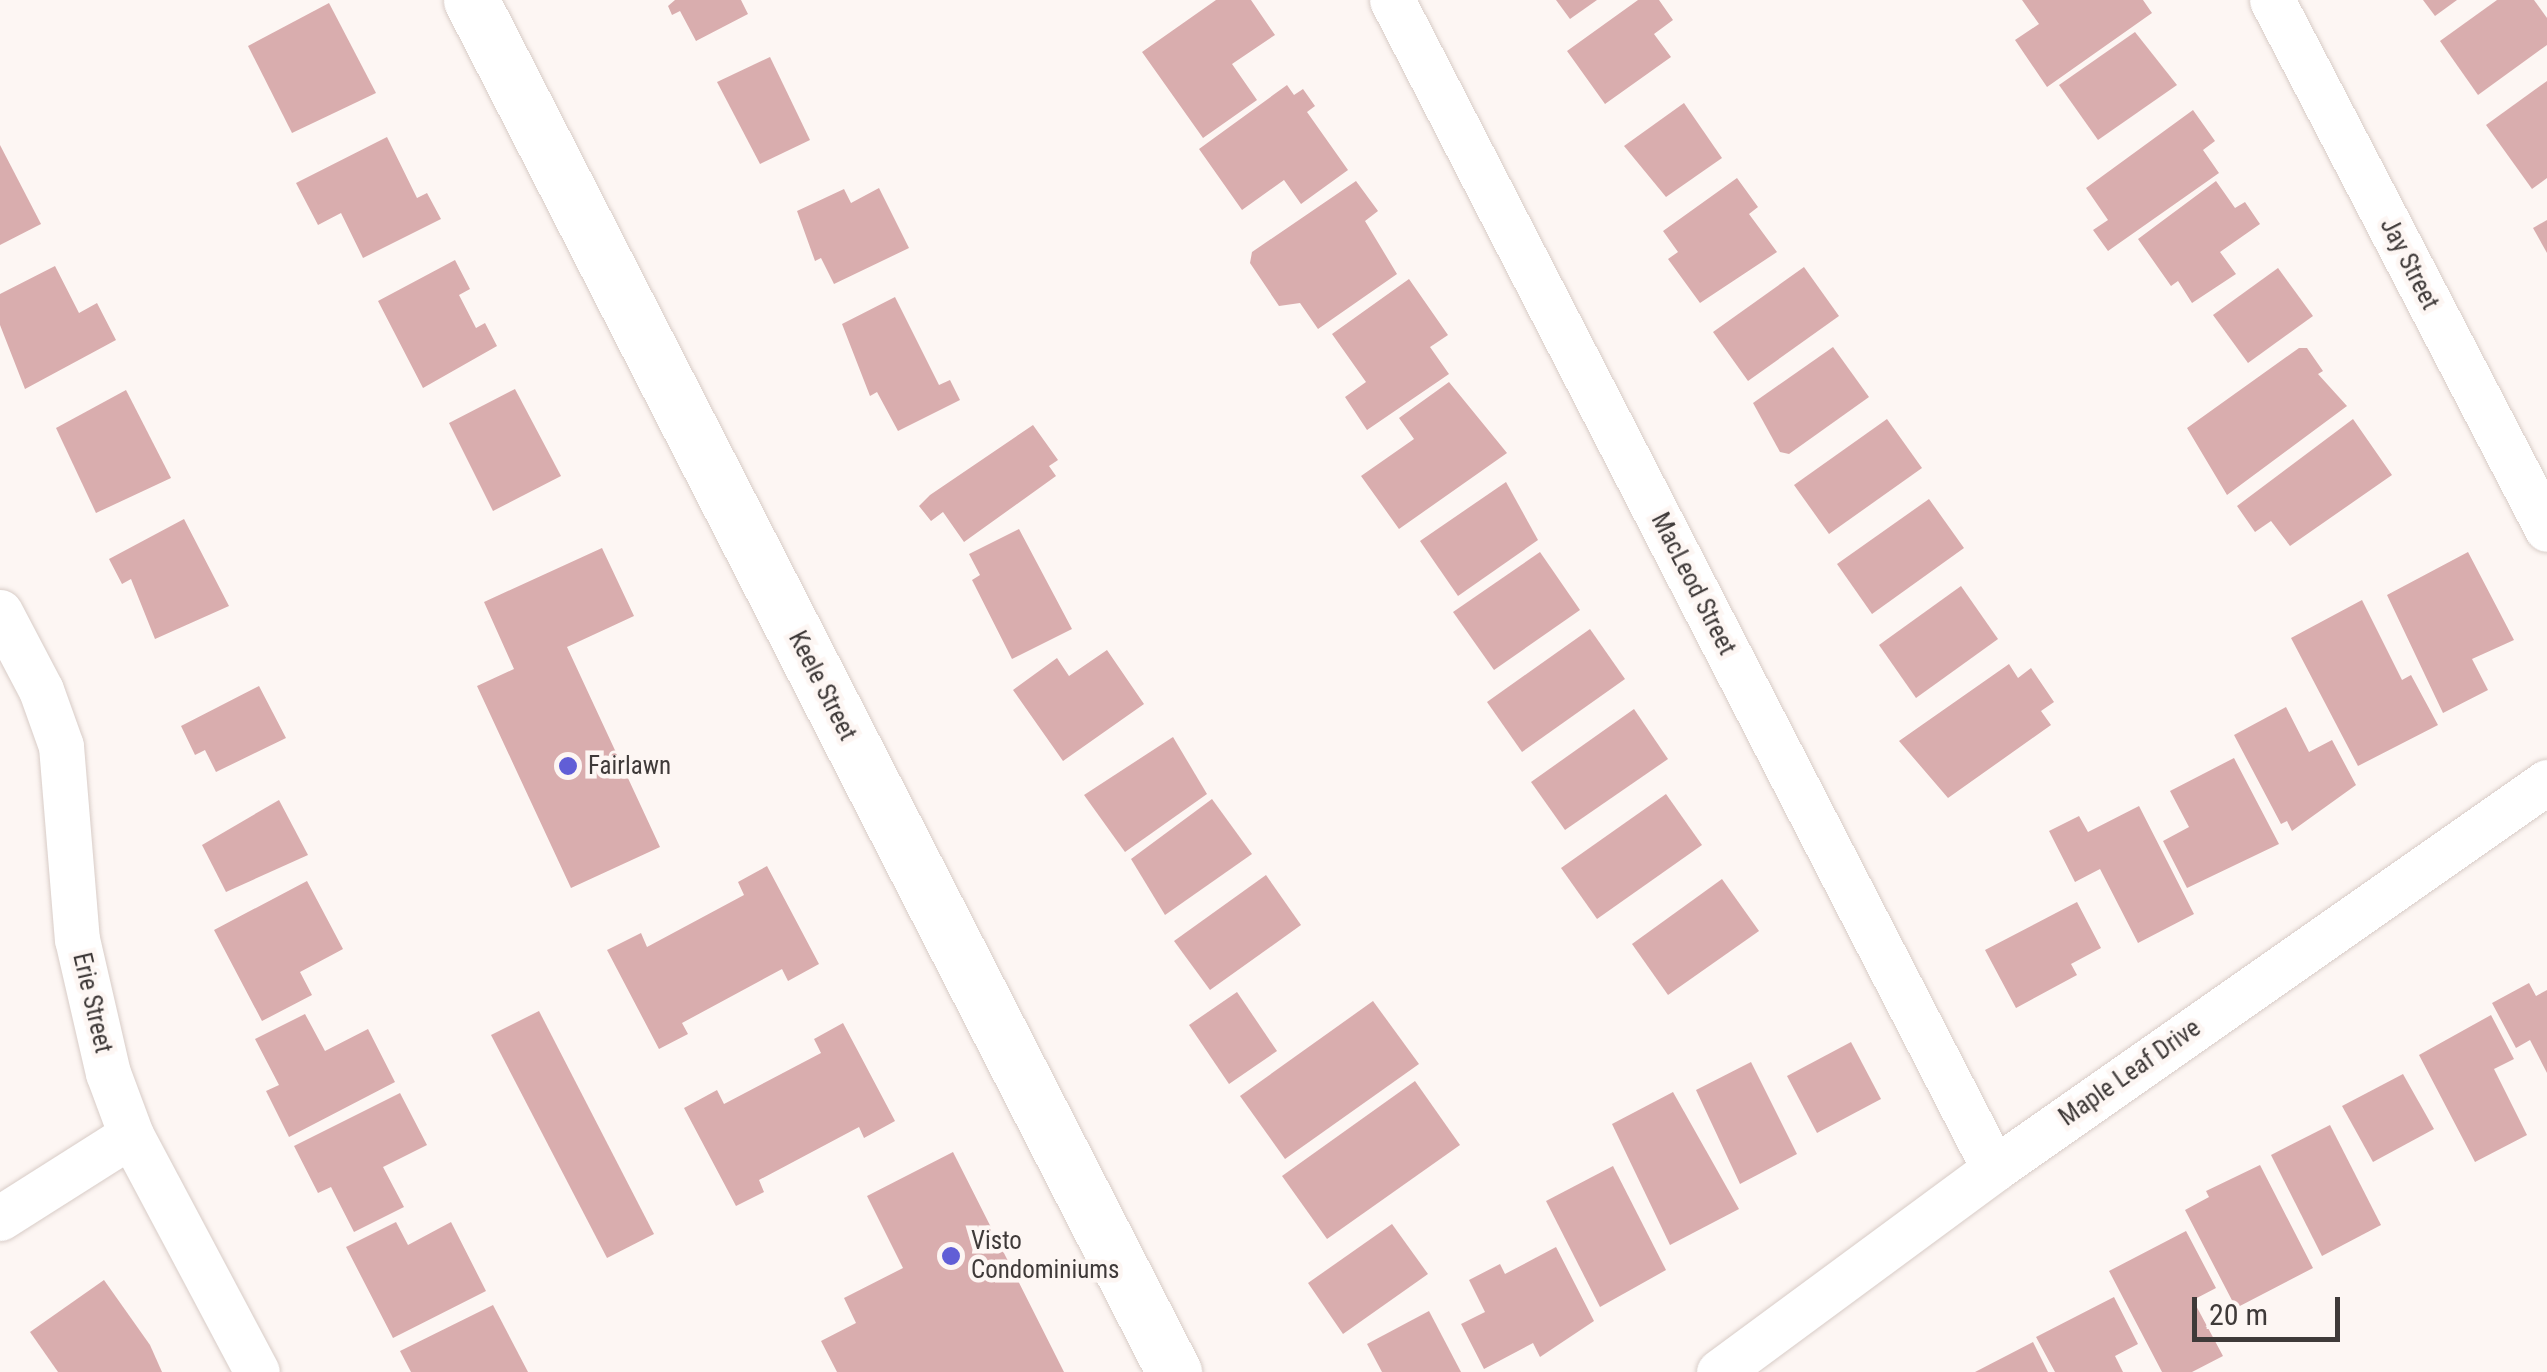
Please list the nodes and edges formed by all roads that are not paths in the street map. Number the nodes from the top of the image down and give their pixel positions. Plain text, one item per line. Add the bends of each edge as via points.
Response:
1 (471, 0) edge
2 (1392, 0) edge
3 (2272, 0) edge
4 (2547, 529) edge
5 (0, 612) edge
6 (2547, 782) edge
7 (131, 1135) junction
8 (1994, 1168) junction
9 (0, 1218) edge
10 (257, 1372) edge
11 (1174, 1372) edge
12 (1718, 1372) edge

1 - 11 main road, Keele Street
2 - 8 street, MacLeod Street
3 - 4 street, Jay Street
5 - 7 street, Erie Street via 61,746 77,939 108,1072
6 - 8 street, Maple Leaf Drive
7 - 9 street
7 - 10 street, Erie Street
8 - 12 street, Maple Leaf Drive

